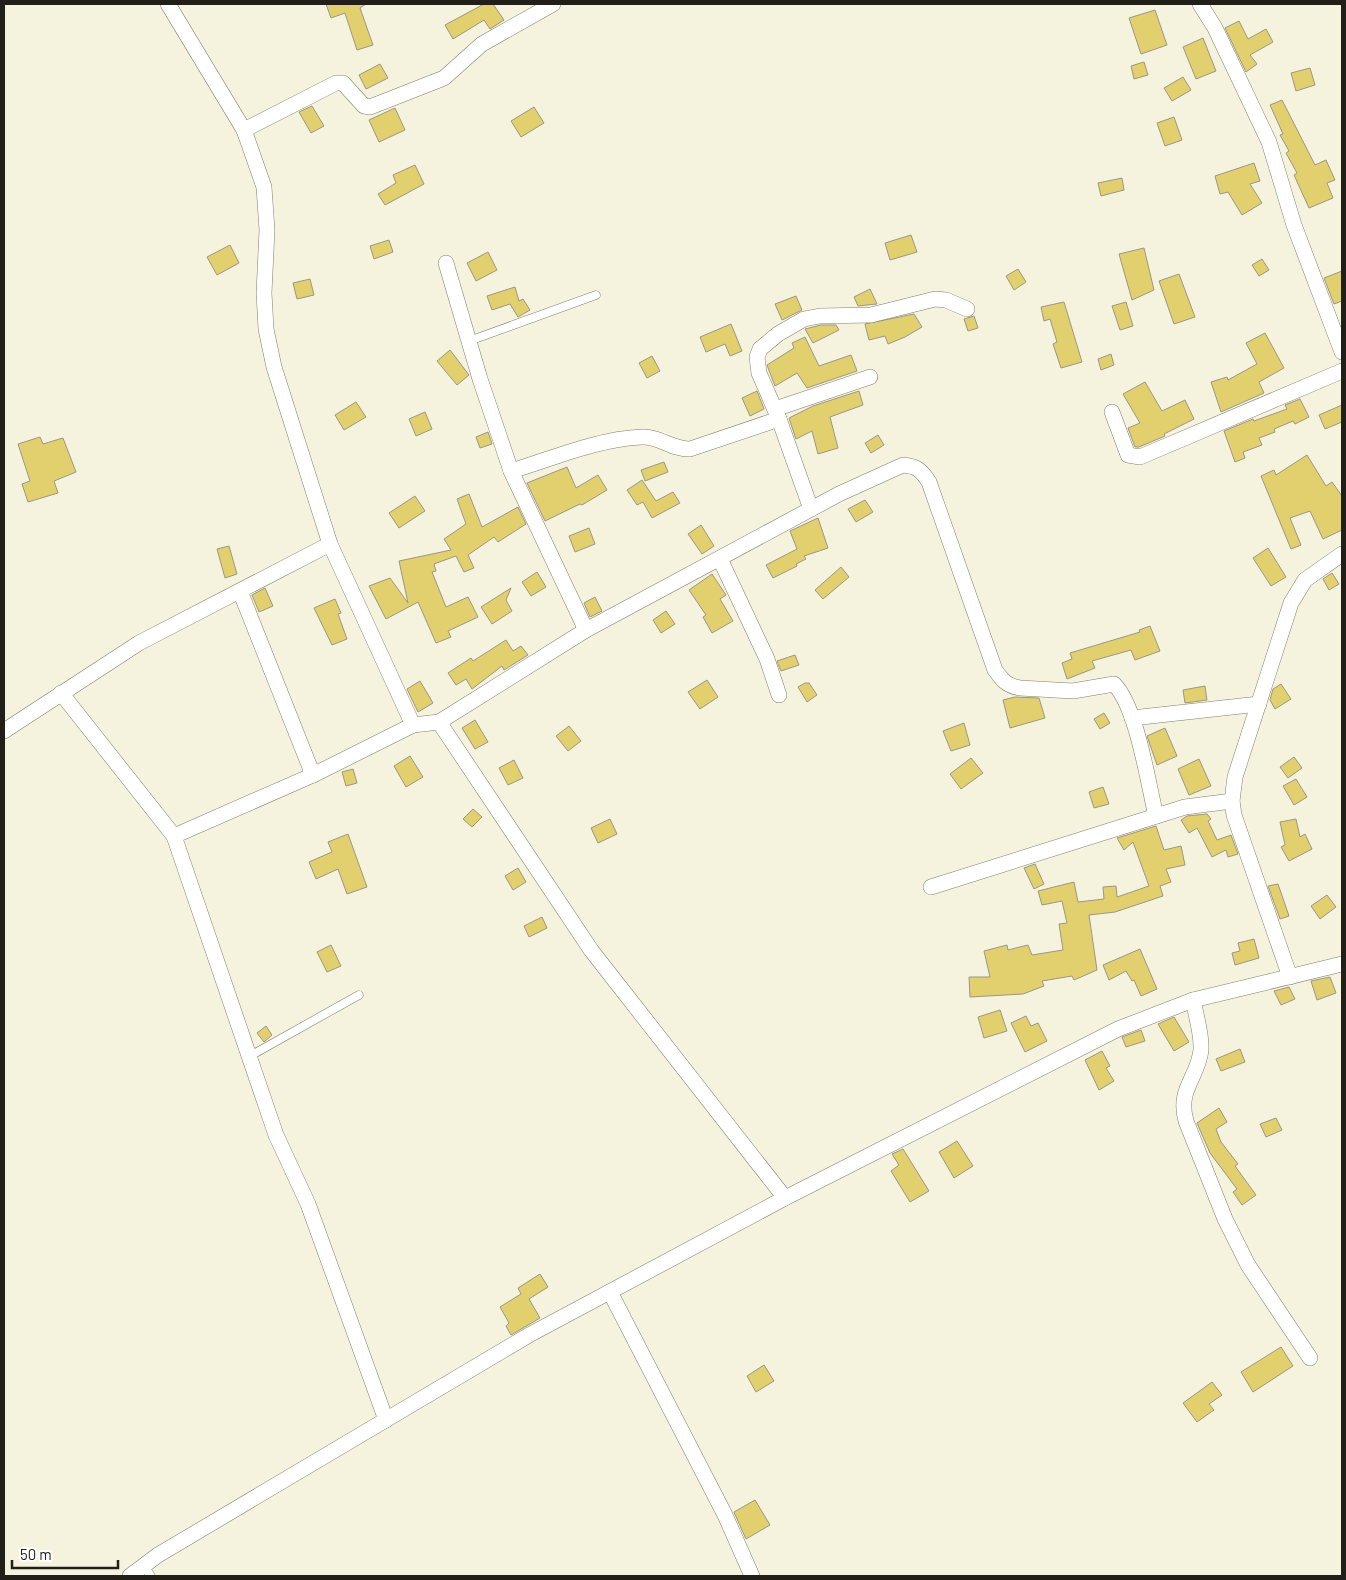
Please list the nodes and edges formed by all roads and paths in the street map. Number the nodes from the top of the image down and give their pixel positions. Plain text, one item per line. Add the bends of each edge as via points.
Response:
1 (168, 4) edge
2 (553, 4) edge
3 (1200, 4) edge
4 (244, 130) junction
5 (446, 262) dead end
6 (596, 295) dead end
7 (967, 309) dead end
8 (469, 341) junction
9 (1342, 352) edge
10 (1342, 370) edge
11 (870, 377) dead end
12 (1112, 412) dead end
13 (777, 414) junction
14 (511, 472) junction
15 (811, 510) junction
16 (330, 544) junction
17 (1342, 554) edge
18 (720, 558) junction
19 (240, 591) junction
20 (586, 630) junction
21 (61, 693) junction
22 (780, 695) dead end
23 (1259, 704) junction
24 (1132, 718) junction
25 (439, 722) junction
26 (413, 725) junction
27 (4, 731) edge
28 (313, 775) junction
29 (1232, 800) junction
30 (1156, 816) junction
31 (174, 836) junction
32 (931, 887) dead end
33 (1342, 964) edge
34 (1290, 977) junction
35 (358, 994) dead end
36 (1192, 1000) junction
37 (250, 1056) junction
38 (785, 1198) junction
39 (610, 1292) junction
40 (1310, 1358) dead end
41 (386, 1420) junction
42 (148, 1571) edge
43 (130, 1576) edge
44 (752, 1576) edge

1 - 4 street
2 - 4 street via 482,44 450,74 437,81 370,107 364,106 343,83 336,83
3 - 9 street via 1215,28 1269,142 1294,225
4 - 16 street via 264,187 266,330 274,367
5 - 8 street
6 - 8 lane
7 - 13 street via 935,299 871,315 820,316 791,325 760,349 757,357 758,373
8 - 14 street
10 - 12 street via 1135,458 1127,453
11 - 13 street
13 - 14 street via 690,450 679,450 644,437 606,441
13 - 15 street
14 - 20 street
15 - 18 street
15 - 24 street via 903,465 914,466 929,482 995,670 1002,681 1020,688 1073,691 1114,684 1121,691
16 - 19 street
16 - 26 street
17 - 23 street via 1305,580 1291,603
18 - 20 street
18 - 22 street
19 - 21 street via 139,643
19 - 28 street
20 - 25 street
21 - 27 street
21 - 31 street
23 - 24 street
23 - 29 street via 1235,777
24 - 30 street
25 - 26 street
25 - 38 street via 591,950
26 - 28 street
28 - 31 street
29 - 30 street via 1185,807
29 - 34 street via 1246,856
30 - 32 street
31 - 37 street
33 - 34 street
34 - 36 street
35 - 37 lane
36 - 38 street via 1118,1029
36 - 40 street via 1201,1040 1200,1053 1183,1095 1186,1121 1225,1219 1248,1265
37 - 41 street via 276,1135 308,1204
38 - 39 street
39 - 41 street via 529,1335
39 - 44 street via 725,1514
41 - 42 street
42 - 43 street

